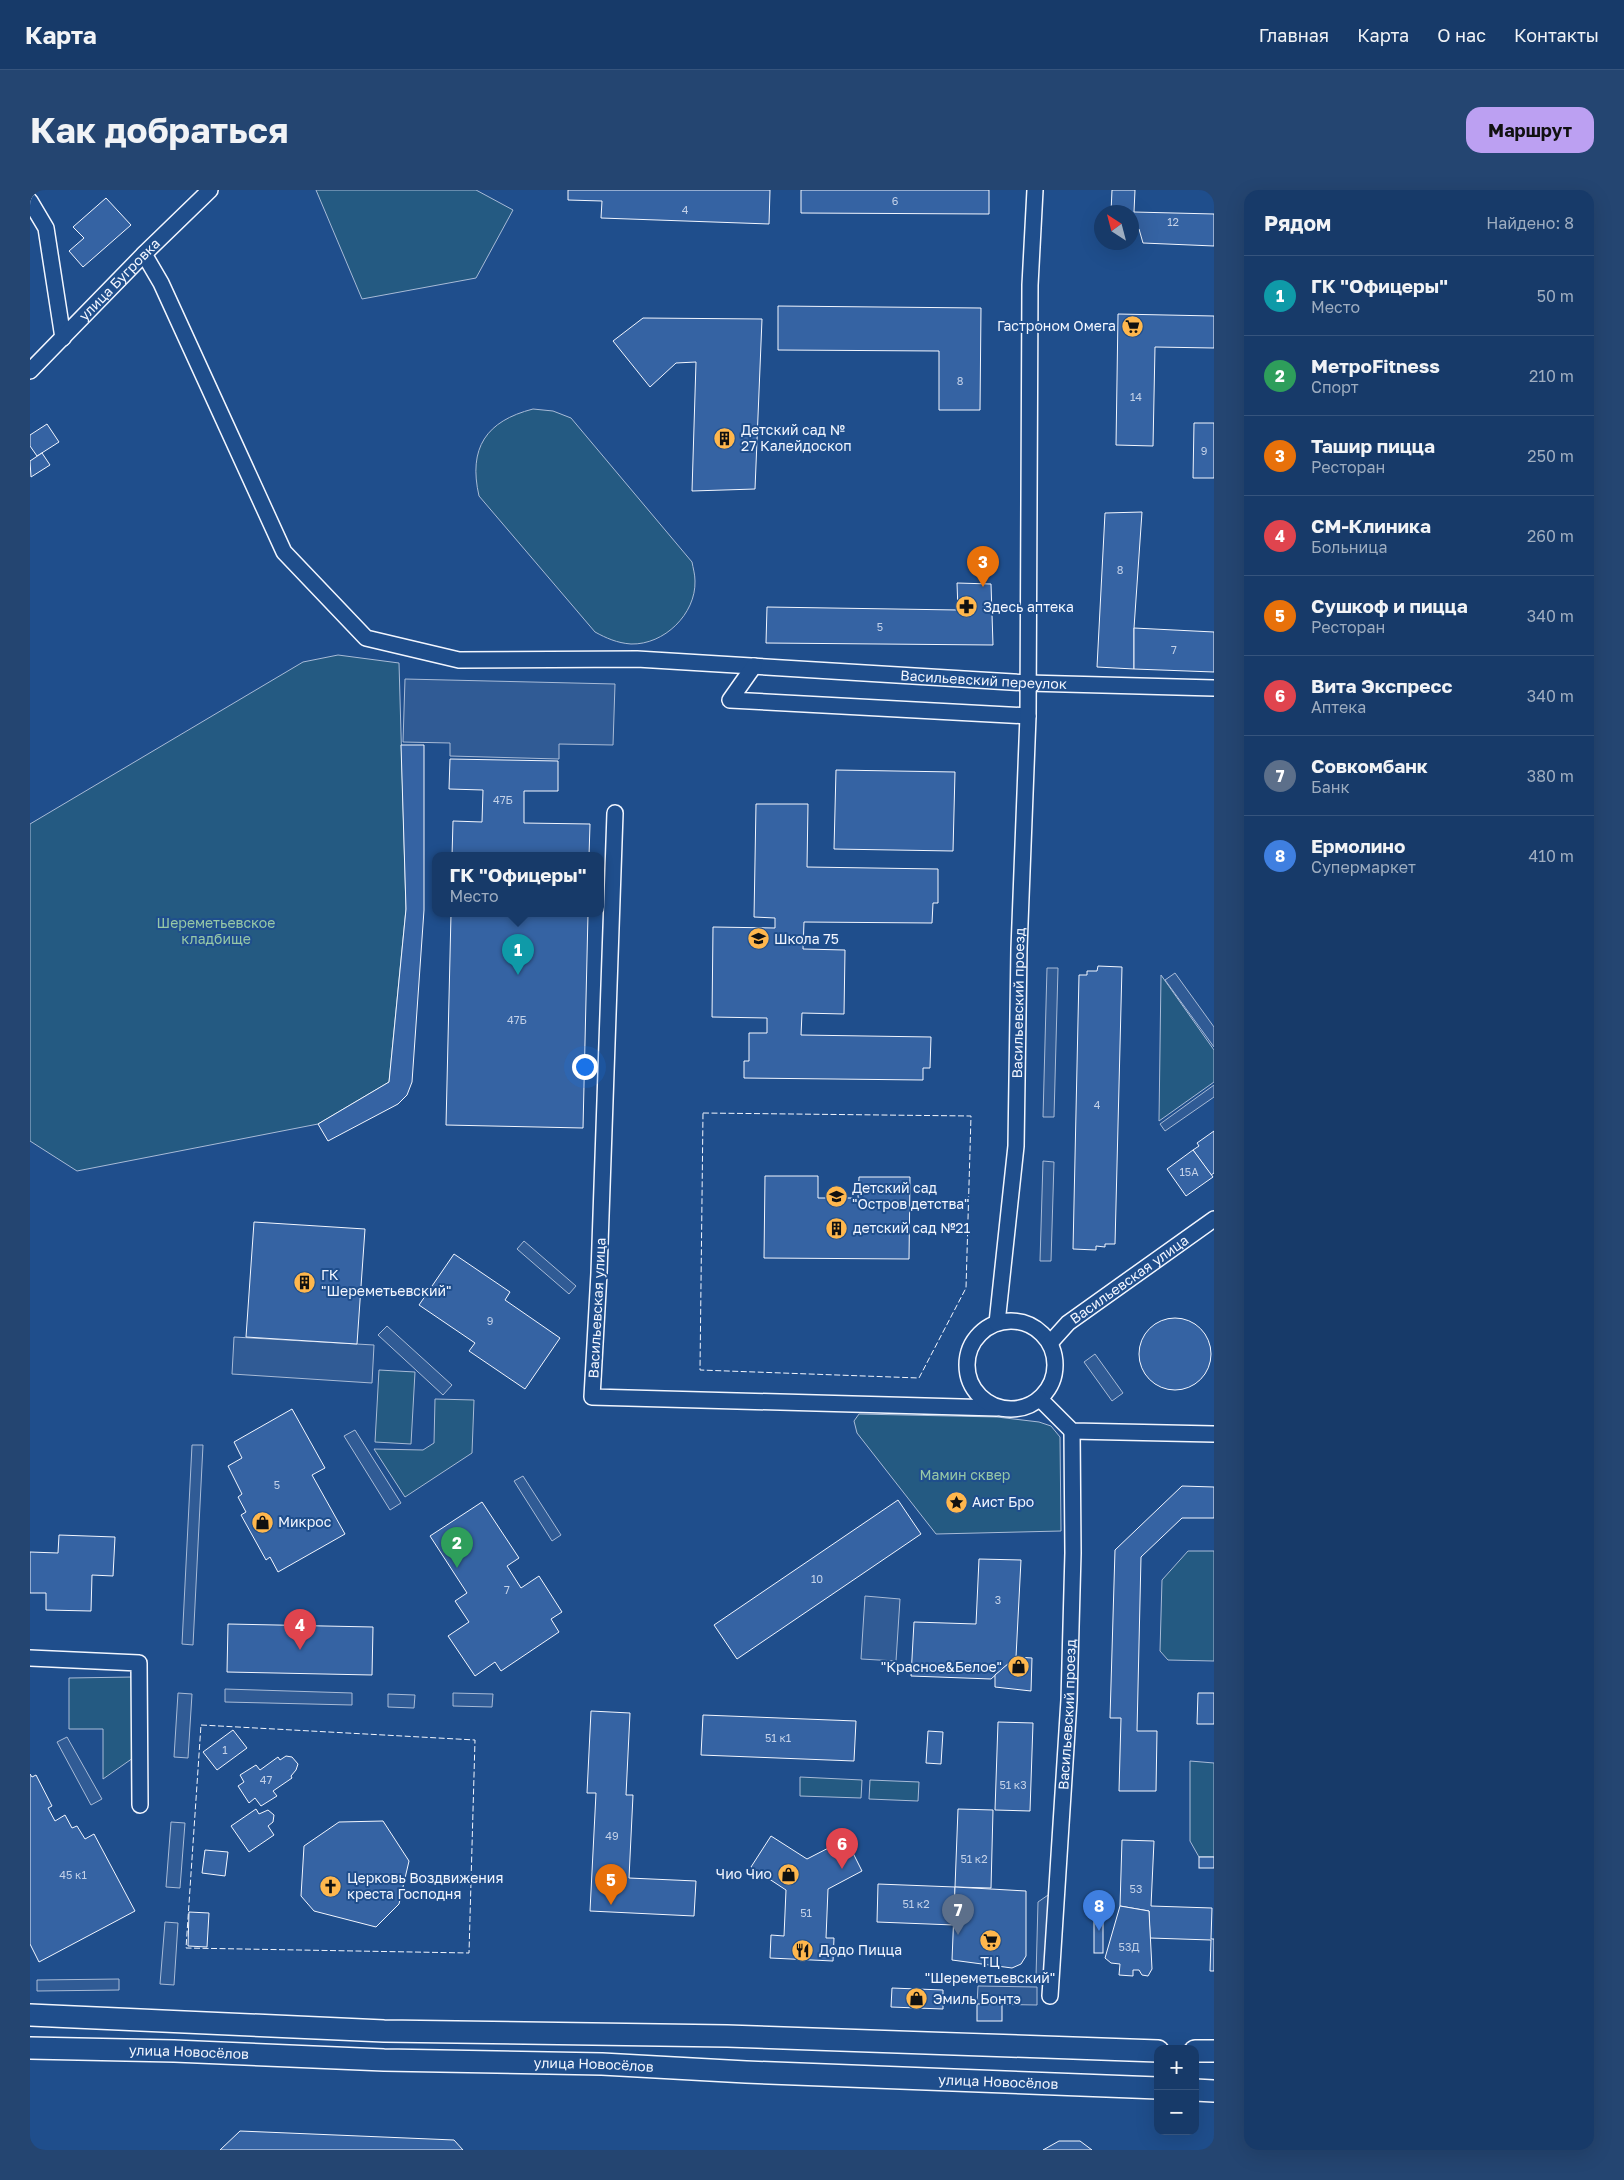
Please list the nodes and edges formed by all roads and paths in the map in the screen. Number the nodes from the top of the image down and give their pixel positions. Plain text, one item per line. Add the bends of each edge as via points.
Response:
1 (210, 190) edge
2 (1036, 190) edge
3 (30, 201) edge
4 (144, 254) junction
5 (63, 338) junction
6 (30, 371) edge
7 (754, 666) junction
8 (1028, 683) junction
9 (1214, 688) edge
10 (1028, 716) junction
11 (615, 813) dead end
12 (1214, 1219) edge
13 (997, 1323) junction
14 (1050, 1343) junction
15 (1040, 1399) junction
16 (997, 1408) junction
17 (1072, 1430) junction
18 (1214, 1434) edge
19 (30, 1658) edge
20 (140, 1805) dead end
21 (1050, 1996) dead end
22 (30, 2015) edge
23 (30, 2048) edge
24 (1214, 2050) edge
25 (1154, 2051) edge
26 (1199, 2051) edge
27 (1154, 2088) edge
28 (1199, 2090) edge
29 (1214, 2091) edge

1 - 4 street, улица Бугровка
2 - 8 street, Васильевский проезд via 1030,284
3 - 5 street via 46,228
4 - 5 street, улица Бугровка
4 - 7 street, Васильевский переулок via 161,283 284,552 366,638 459,660 637,659
5 - 6 street, улица Бугровка
7 - 8 street, Васильевский переулок
7 - 10 street via 730,700
8 - 9 street, Васильевский переулок
8 - 10 street, Васильевский проезд
10 - 13 street, Васильевский проезд via 1016,1146
11 - 16 street, Васильевская улица via 592,1398
12 - 14 street, Васильевская улица via 1068,1324
13 - 14 street via 1012,1320 1027,1323
13 - 16 street via 974,1340 966,1366 968,1380 975,1392
14 - 15 street via 1055,1357 1055,1372 1050,1387
15 - 16 street via 1012,1410
15 - 17 street
17 - 18 street
17 - 21 street, Васильевский проезд via 1069,1700
19 - 20 street via 139,1663
22 - 25 main road, улица Новосёлов via 384,2031 717,2036
23 - 27 main road, улица Новосёлов via 602,2064
24 - 26 main road
28 - 29 main road

